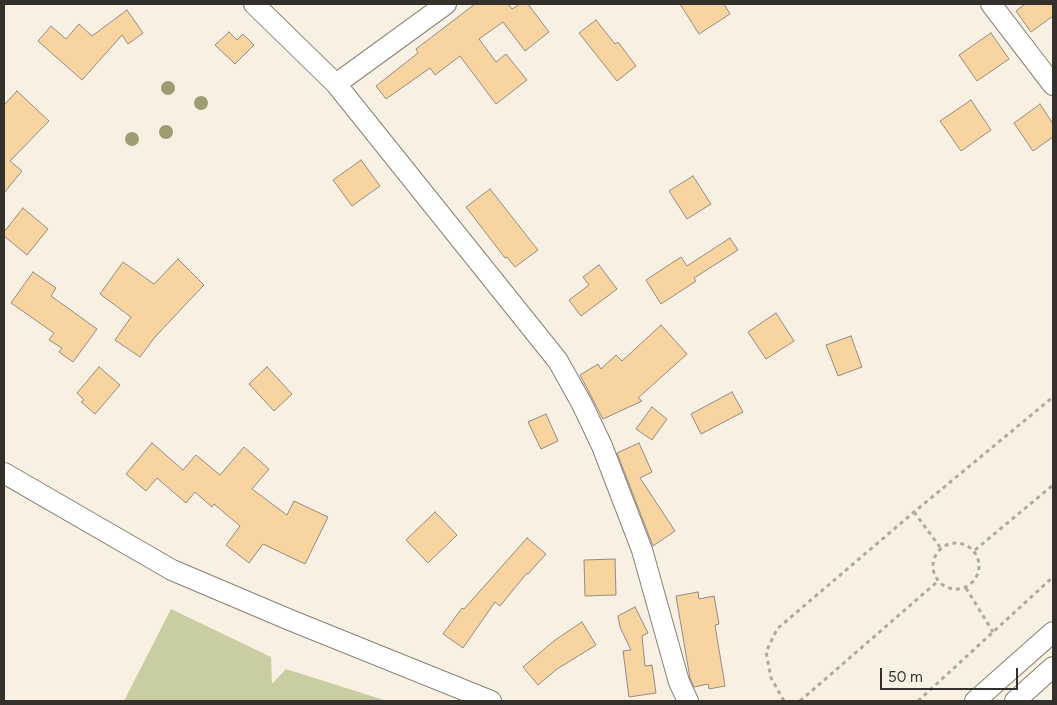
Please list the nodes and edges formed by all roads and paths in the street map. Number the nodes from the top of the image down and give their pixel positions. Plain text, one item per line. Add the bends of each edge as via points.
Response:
1 (446, 4) edge
2 (991, 4) edge
3 (260, 5) edge
4 (336, 84) junction
5 (1053, 85) edge
6 (1053, 397) edge
7 (4, 473) edge
8 (1053, 485) edge
9 (914, 512) junction
10 (940, 547) junction
11 (975, 550) junction
12 (1053, 577) edge
13 (937, 582) junction
14 (966, 588) junction
15 (993, 632) junction
16 (1053, 632) edge
17 (1053, 667) edge
18 (491, 701) edge
19 (688, 701) edge
20 (784, 701) edge
21 (800, 701) edge
22 (918, 701) edge
23 (975, 701) edge
24 (1015, 701) edge

1 - 4 street
2 - 5 street
3 - 4 street
4 - 19 street via 558,361 602,446 642,550 679,682
6 - 9 path
7 - 18 street via 172,570
8 - 11 path
9 - 10 path
9 - 20 path via 777,629 766,652 771,678
10 - 11 path via 960,542
10 - 13 path via 931,563
11 - 14 path via 980,572
12 - 15 path
13 - 14 path via 952,590
13 - 21 path
14 - 15 path
15 - 22 path
16 - 23 street
17 - 24 street

